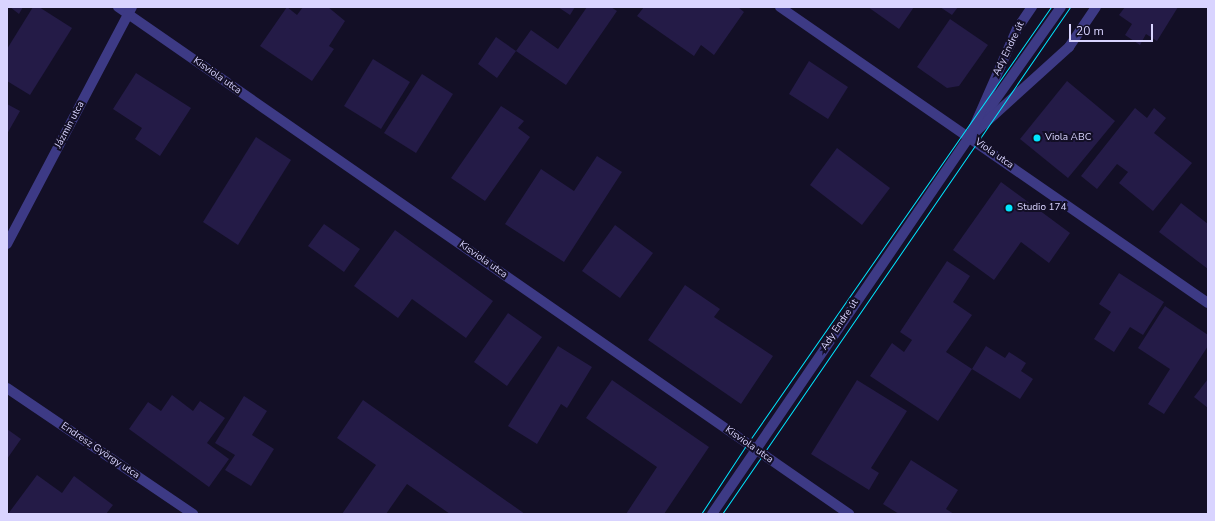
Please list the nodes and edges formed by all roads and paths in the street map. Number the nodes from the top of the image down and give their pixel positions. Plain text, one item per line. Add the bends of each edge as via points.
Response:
1 (118, 7) edge
2 (780, 7) edge
3 (1032, 7) edge
4 (1060, 7) edge
5 (1096, 7) edge
6 (130, 10) edge
7 (970, 136) junction
8 (7, 244) edge
9 (1208, 303) edge
10 (7, 388) edge
11 (755, 449) junction
12 (193, 514) edge
13 (712, 514) edge
14 (849, 514) edge

1 - 6 street, Kisviola utca
2 - 7 street, Viola utca
3 - 7 street, Ady Endre út via 1016,29
4 - 7 street
5 - 7 street, Ady Endre út via 1069,47
6 - 8 street, Jázmin utca
6 - 11 street, Kisviola utca
7 - 9 street, Viola utca
7 - 11 street, Ady Endre út
10 - 12 street, Endresz György utca
11 - 13 street, Ady Endre út
11 - 14 street, Kisviola utca

